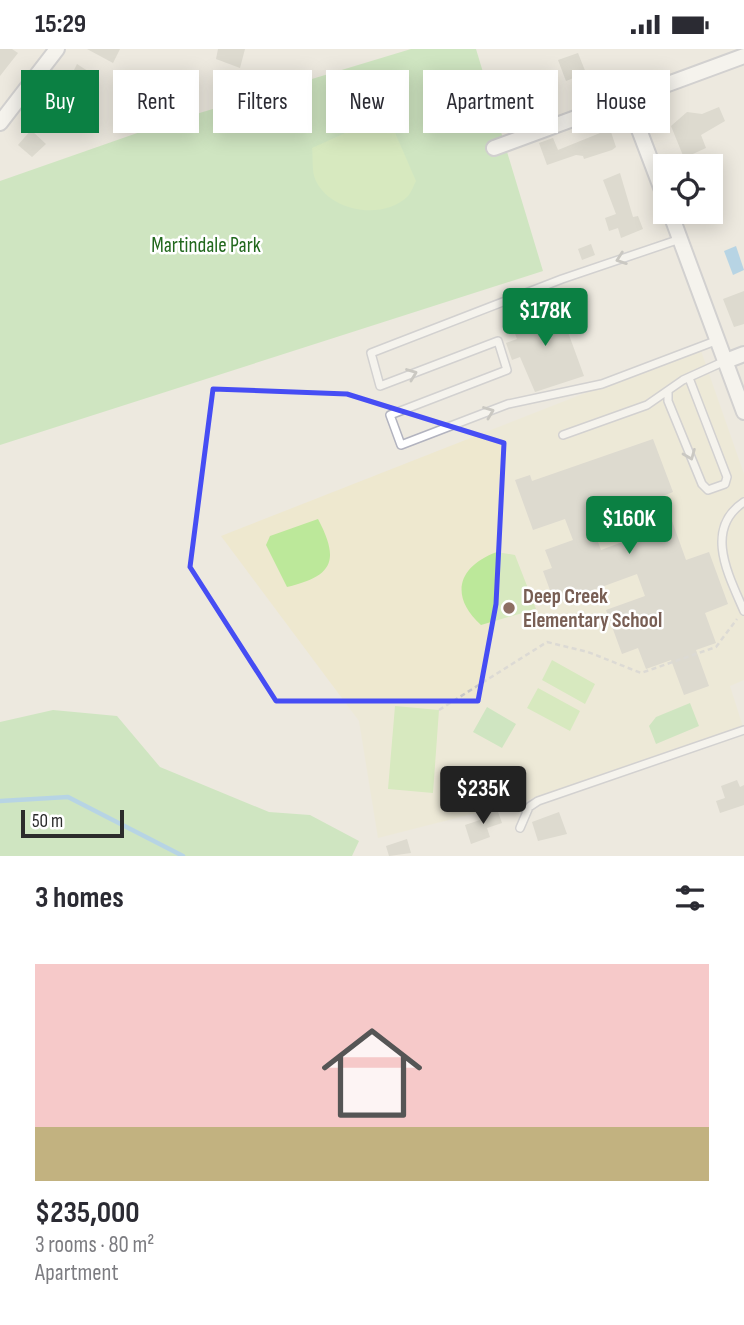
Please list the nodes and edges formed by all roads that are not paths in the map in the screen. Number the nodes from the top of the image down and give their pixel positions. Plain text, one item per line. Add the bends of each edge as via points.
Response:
1 (57, 49) edge
2 (744, 55) edge
3 (670, 82) edge
4 (572, 118) edge
5 (0, 123) edge
6 (641, 133) edge
7 (494, 148) dead end
8 (653, 166) edge
9 (674, 224) edge
10 (680, 239) junction
11 (718, 340) junction
12 (744, 354) edge
13 (726, 361) junction
14 (689, 378) junction
15 (668, 391) junction
16 (744, 412) edge
17 (563, 435) dead end
18 (744, 502) edge
19 (744, 611) edge
20 (744, 730) edge
21 (520, 828) dead end

1 - 5 street
2 - 3 street
4 - 7 street
6 - 8 street
9 - 10 street
10 - 11 street
10 -> 11 lane via 370,353 380,386 498,341 507,370 390,415 401,445 508,404 602,384
11 - 13 street
12 - 13 street
13 - 14 lane
13 - 16 street
14 - 15 lane
15 -> 14 lane via 702,484 708,489 725,484 727,477
15 - 17 lane via 648,405
18 - 19 lane via 727,519 720,548
20 - 21 lane via 538,801 529,807

